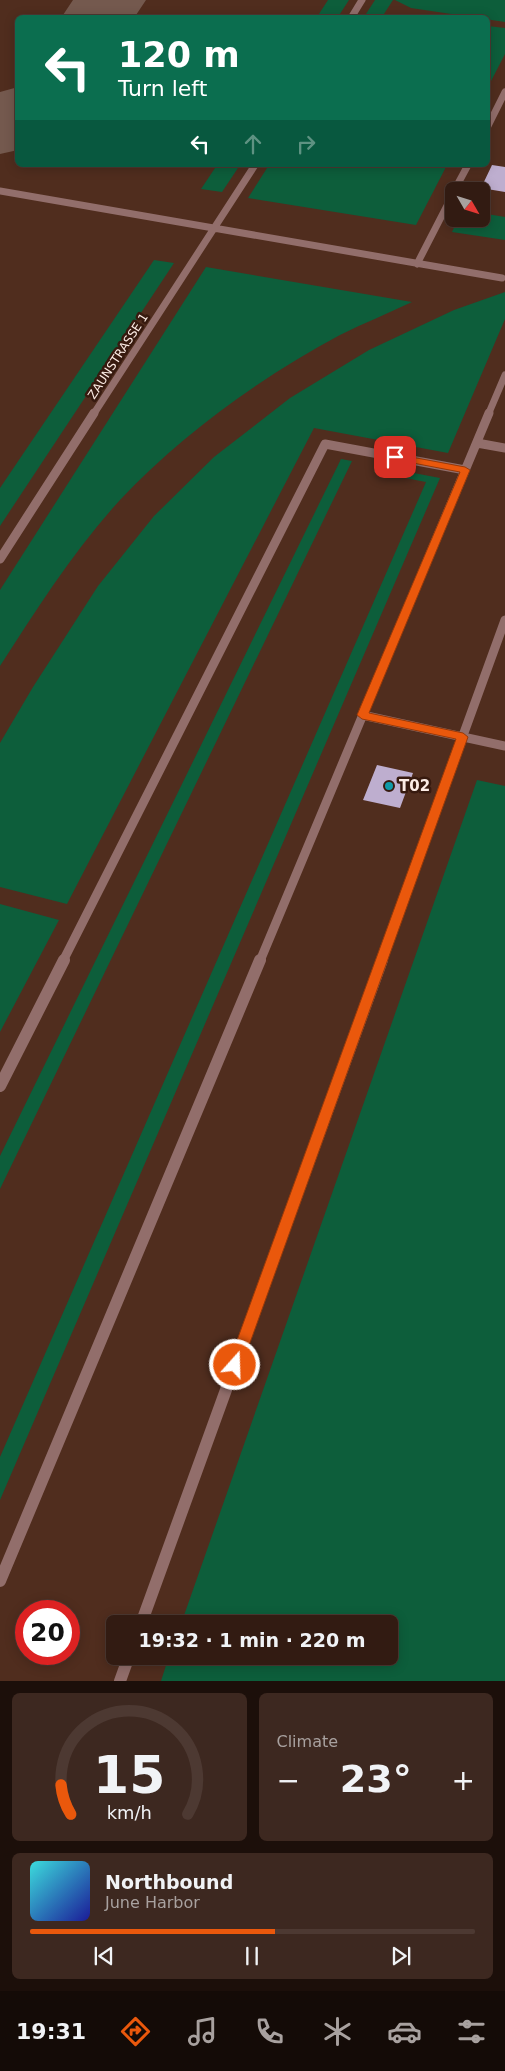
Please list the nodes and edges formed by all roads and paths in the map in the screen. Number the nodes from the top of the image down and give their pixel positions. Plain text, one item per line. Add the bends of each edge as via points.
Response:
1 (362, 0) edge
2 (353, 15) edge
3 (505, 92) edge
4 (490, 122) edge
5 (254, 167) edge
6 (467, 167) edge
7 (459, 182) edge
8 (0, 190) edge
9 (445, 210) edge
10 (214, 228) junction
11 (418, 264) junction
12 (502, 278) dead end
13 (505, 375) edge
14 (477, 443) junction
15 (505, 448) edge
16 (465, 470) junction
17 (0, 559) edge
18 (505, 620) edge
19 (362, 715) junction
20 (463, 737) junction
21 (505, 746) edge
22 (0, 1086) edge
23 (0, 1581) edge
24 (144, 1615) edge
25 (126, 1665) edge
26 (120, 1681) edge

1 - 2 lane
3 - 4 lane
5 - 10 lane, ZAUNSTRASSE 1
6 - 7 lane
8 - 10 lane
9 - 11 lane
10 - 11 lane
10 - 17 lane, ZAUNSTRASSE 1
11 - 12 lane
13 - 14 lane
14 - 15 lane
14 - 16 lane
16 - 19 lane
16 - 22 lane via 325,444
18 - 20 lane
19 - 20 lane
19 - 23 lane
20 - 21 lane
20 - 24 lane
25 - 26 lane

